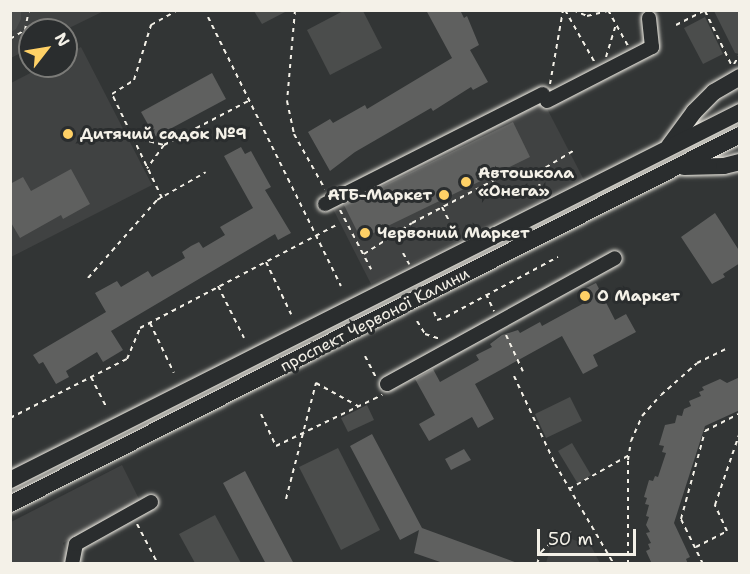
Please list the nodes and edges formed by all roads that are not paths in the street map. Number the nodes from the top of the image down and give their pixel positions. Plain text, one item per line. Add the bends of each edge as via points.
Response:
1 (649, 18) dead end
2 (740, 77) edge
3 (740, 112) edge
4 (740, 135) edge
5 (666, 149) junction
6 (740, 162) edge
7 (677, 167) junction
8 (329, 202) road end
9 (615, 258) dead end
10 (384, 387) road end
11 (10, 480) edge
12 (151, 502) dead end
13 (10, 504) edge
14 (72, 564) edge

1 - 8 lane via 652,47
2 - 5 main road via 714,92
3 - 5 main road, проспект Червоної Калини
4 - 7 main road, проспект Червоної Калини
5 - 11 main road, проспект Червоної Калини
6 - 7 main road
7 - 13 main road, проспект Червоної Калини
9 - 10 lane
12 - 14 lane via 76,544

